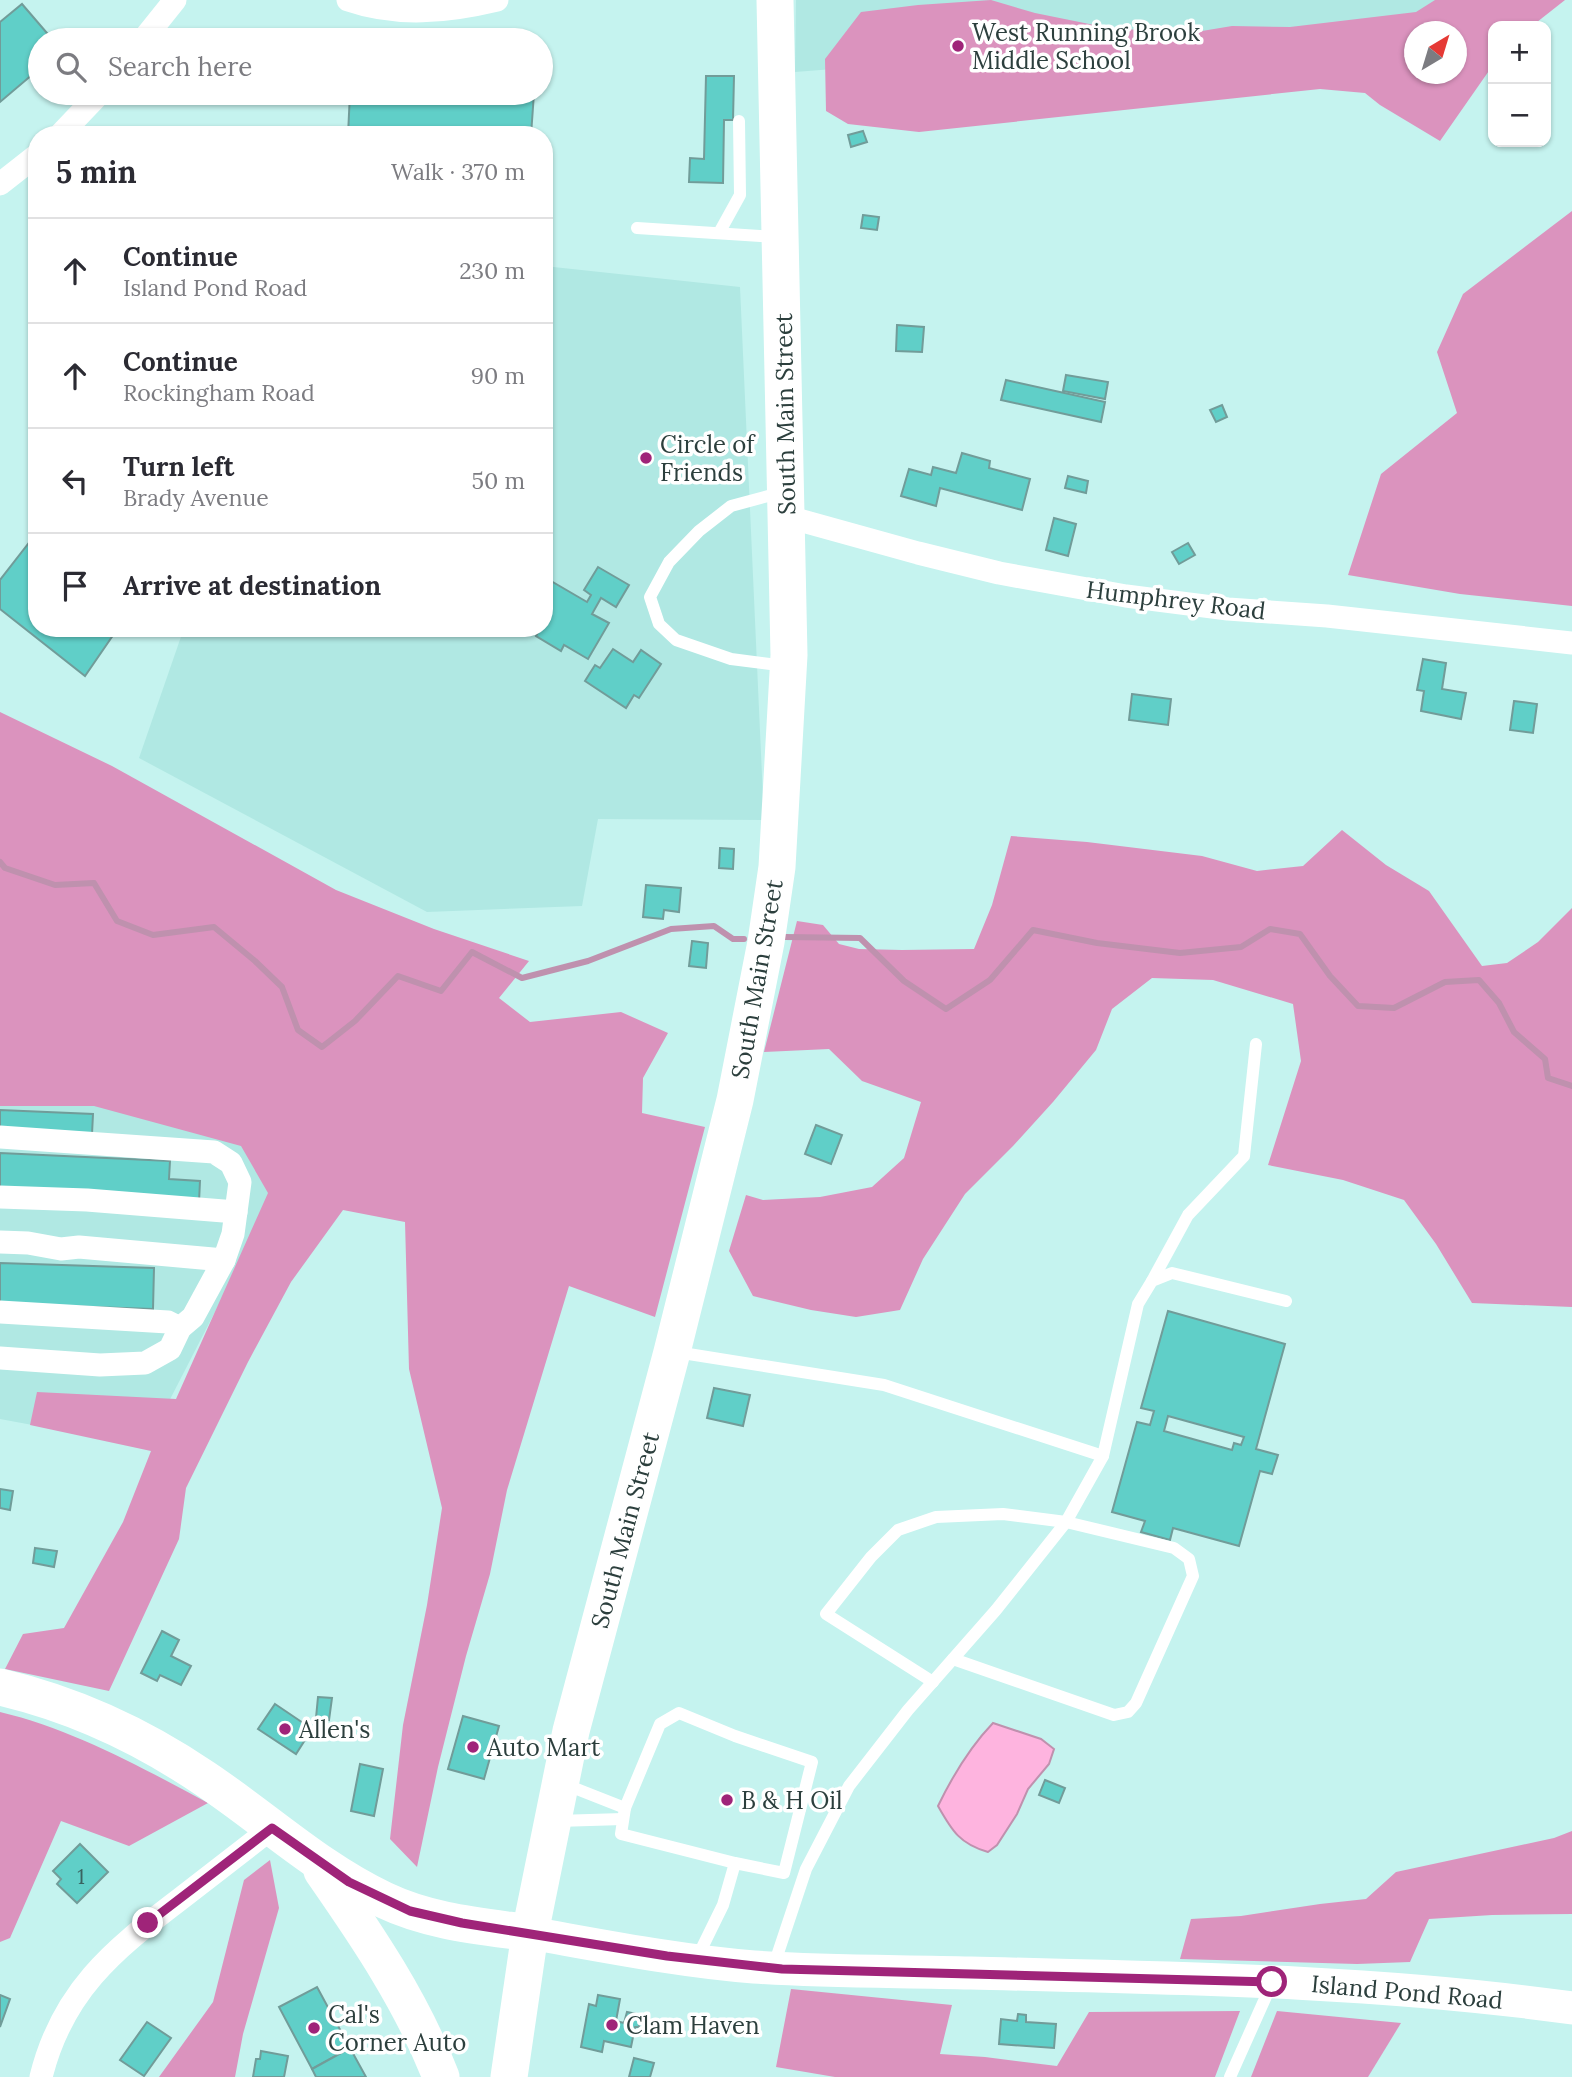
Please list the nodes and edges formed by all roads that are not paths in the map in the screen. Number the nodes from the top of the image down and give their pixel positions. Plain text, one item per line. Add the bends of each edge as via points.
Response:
1 (175, 0) edge
2 (348, 0) edge
3 (498, 0) edge
4 (775, 0) edge
5 (153, 28) edge
6 (89, 105) edge
7 (739, 121) dead end
8 (69, 126) edge
9 (28, 162) edge
10 (0, 184) edge
11 (637, 228) dead end
12 (719, 233) junction
13 (781, 237) junction
14 (787, 504) junction
15 (1572, 643) edge
16 (789, 666) junction
17 (1256, 1044) dead end
18 (0, 1137) edge
19 (0, 1197) edge
20 (236, 1212) junction
21 (0, 1242) edge
22 (223, 1260) junction
23 (1152, 1281) junction
24 (1286, 1301) dead end
25 (0, 1312) edge
26 (180, 1328) junction
27 (672, 1352) junction
28 (0, 1358) edge
29 (1103, 1456) junction
30 (1066, 1521) junction
31 (953, 1659) junction
32 (933, 1682) junction
33 (0, 1687) edge
34 (560, 1783) junction
35 (624, 1813) junction
36 (552, 1822) junction
37 (272, 1828) junction
38 (314, 1858) junction
39 (735, 1863) junction
40 (530, 1933) junction
41 (696, 1960) junction
42 (773, 1968) junction
43 (1272, 1982) junction
44 (1572, 2008) edge
45 (41, 2077) edge
46 (441, 2077) edge
47 (509, 2077) edge
48 (1230, 2077) edge

1 - 5 street
2 - 3 street via 432,12
4 - 13 main road, South Main Street
6 - 8 street
7 - 12 lane via 740,195
9 - 10 street
11 - 12 lane
12 - 13 lane
13 - 14 main road, South Main Street
14 - 15 street, Humphrey Road via 918,554 1126,596
14 - 16 main road, South Main Street
14 - 16 lane via 731,506 669,562 650,597 659,624 676,640 731,659
16 - 27 main road, South Main Street via 777,867 766,942 735,1100
17 - 23 lane via 1244,1156 1188,1215
18 - 20 street via 214,1152 231,1163 240,1182
19 - 20 street
20 - 22 street
21 - 22 street
22 - 26 street via 193,1317
23 - 24 lane via 1172,1273
23 - 29 lane via 1138,1304
25 - 26 street via 168,1322
26 - 28 street via 170,1349 145,1363 100,1365
27 - 29 lane via 884,1385
27 - 34 main road, South Main Street
29 - 30 lane
30 - 31 lane
30 - 31 lane via 1174,1548 1189,1559 1193,1576 1136,1703 1128,1712 1114,1715
30 - 32 lane via 1003,1514 936,1517 898,1530 870,1557 826,1614
31 - 32 lane
32 - 42 lane via 849,1786 806,1869
33 - 37 main road via 87,1714 149,1744
34 - 35 lane
34 - 36 main road, South Main Street
35 - 36 lane
35 - 39 lane via 621,1834
35 - 39 lane via 660,1724 679,1713 812,1762 784,1873
36 - 40 main road, South Main Street
37 - 38 main road
37 - 45 street via 148,1923 99,1968 62,2019
38 - 40 main road via 349,1882 410,1911
38 - 46 main road via 389,1972
39 - 41 lane via 723,1905
40 - 41 street, Island Pond Road
40 - 47 main road, South Main Street
41 - 42 street, Island Pond Road
42 - 43 street, Island Pond Road
43 - 44 street, Island Pond Road
43 - 48 lane

